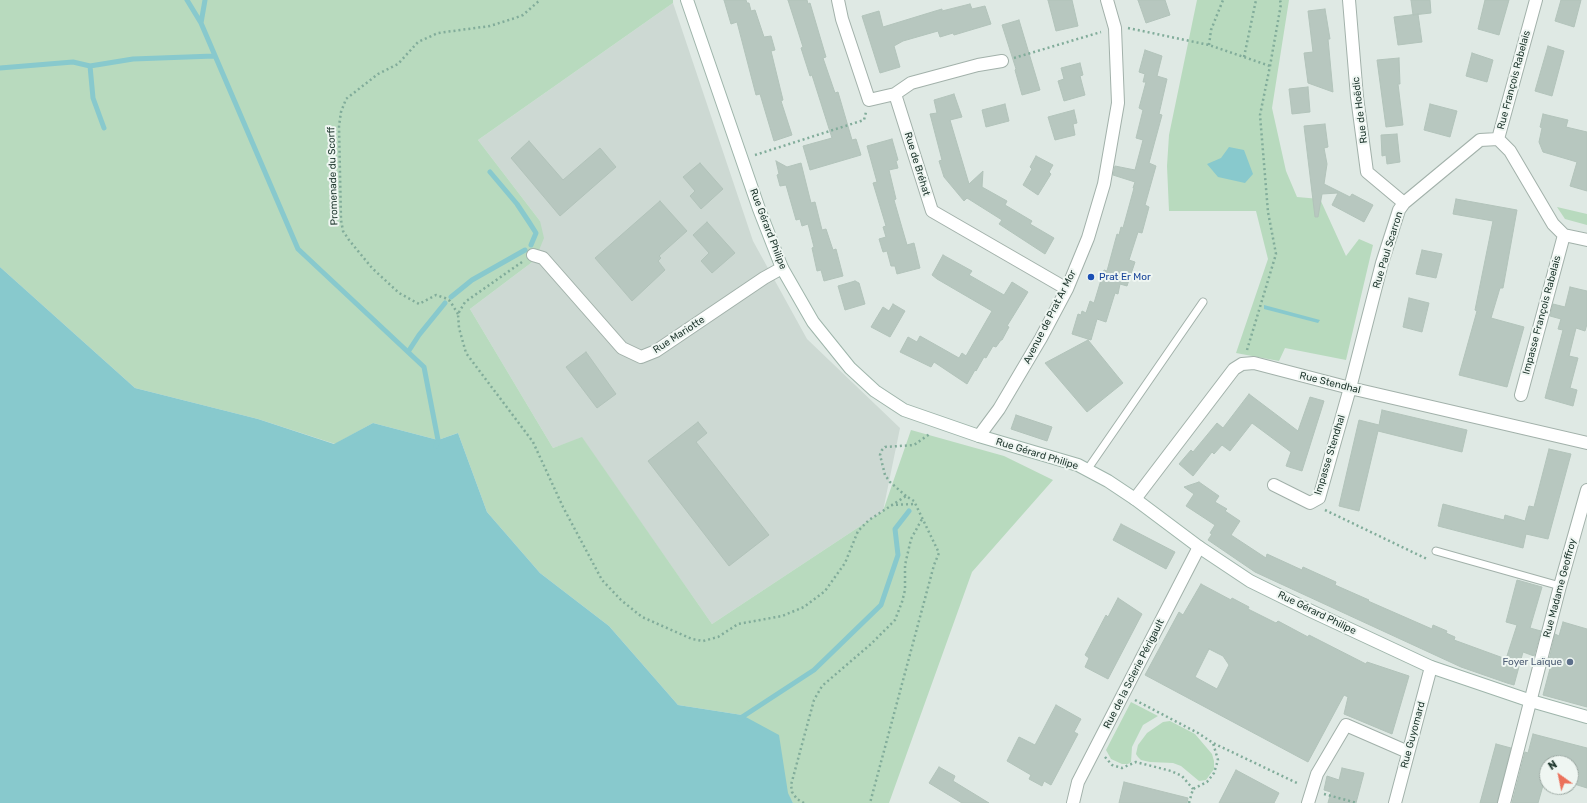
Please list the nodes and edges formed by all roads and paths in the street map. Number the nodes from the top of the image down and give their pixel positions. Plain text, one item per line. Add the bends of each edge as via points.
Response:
1 (540, 0) edge
2 (688, 0) edge
3 (838, 0) edge
4 (1107, 0) edge
5 (1222, 0) edge
6 (1256, 0) edge
7 (1280, 0) edge
8 (1349, 0) edge
9 (1536, 0) edge
10 (1115, 28) junction
11 (1209, 45) junction
12 (1244, 58) junction
13 (1002, 61) joint
14 (1270, 66) junction
15 (896, 94) junction
16 (869, 100) junction
17 (1498, 139) junction
18 (743, 159) junction
19 (1404, 203) junction
20 (1564, 235) junction
21 (1587, 240) edge
22 (533, 255) joint
23 (782, 268) junction
24 (1067, 289) junction
25 (1203, 302) dead end
26 (458, 314) junction
27 (1242, 364) junction
28 (1350, 388) junction
29 (1520, 395) dead end
30 (938, 422) junction
31 (979, 436) junction
32 (1587, 443) edge
33 (1087, 470) junction
34 (1274, 485) dead end
35 (1587, 490) edge
36 (906, 496) junction
37 (1136, 499) junction
38 (1310, 503) junction
39 (915, 504) junction
40 (891, 505) junction
41 (922, 519) junction
42 (1199, 547) junction
43 (1436, 551) joint
44 (1560, 586) junction
45 (1431, 667) junction
46 (1124, 693) junction
47 (1531, 701) junction
48 (1587, 717) edge
49 (1213, 743) junction
50 (1097, 746) junction
51 (1408, 752) junction
52 (1193, 789) junction
53 (1312, 790) junction
54 (804, 803) edge
55 (870, 803) edge
56 (1073, 803) edge
57 (1189, 803) edge
58 (1308, 803) edge
59 (1357, 803) edge
60 (1395, 803) edge
61 (1504, 803) edge

1 - 26 path, Promenade du Scorff via 523,15 515,18 490,26 438,33 418,42 398,64 358,88 346,99 341,112 339,126 343,231 372,268 399,293 419,304 436,295 445,298
2 - 18 street, Rue Gérard Philipe
3 - 16 street
4 - 10 street, Avenue de Prat Ar Mor
5 - 11 path via 1211,30
6 - 12 path
7 - 14 path
8 - 19 street, Rue de Hoëdic via 1357,97 1367,172
9 - 17 street, Rue François Rabelais
10 - 11 path via 1132,28
10 - 13 path
10 - 24 street, Avenue de Prat Ar Mor via 1118,103 1104,184 1088,238
11 - 12 path
12 - 14 path
13 - 15 street via 911,83
14 - 27 path via 1260,116 1268,212 1276,254
15 - 16 street
15 - 24 street, Rue de Bréhat via 932,211
16 - 18 path via 864,120
17 - 19 street, Rue Paul Scarron via 1480,140
17 - 20 street, Rue François Rabelais via 1510,151 1553,224
18 - 23 street, Rue Gérard Philipe
19 - 28 street, Rue Paul Scarron via 1399,210 1382,263
20 - 21 street
20 - 29 street, Impasse François Rabelais
22 - 23 street, Rue Mariotte via 543,258 622,348 641,357 656,351
22 - 26 path via 465,302
23 - 30 street, Rue Gérard Philipe via 813,322 850,368 875,391 904,410
24 - 31 street, Avenue de Prat Ar Mor via 999,409
25 - 33 lane
26 - 40 path via 466,353 533,442 563,507 602,580 642,617 692,639 703,641 718,637 738,624 782,616 804,607 825,591 845,563 858,530
27 - 28 street, Rue Stendhal via 1254,363
27 - 37 street via 1234,369
28 - 32 street, Rue Stendhal
28 - 38 street, Impasse Stendhal via 1319,498
30 - 31 street, Rue Gérard Philipe
30 - 36 path via 932,433 914,444 885,447 882,450 880,455 885,475
31 - 33 street, Rue Gérard Philipe via 1078,465
33 - 37 street, Rue Gérard Philipe
34 - 38 street, Impasse Stendhal
35 - 44 street, Rue Madame Geoffroy
36 - 39 path
36 - 40 path
37 - 42 street, Rue Gérard Philipe
38 - 43 path via 1430,560
39 - 40 path
39 - 41 path
41 - 54 path via 911,539 905,565 905,590 895,620 822,686 814,700 791,785 797,799
41 - 55 path via 939,553
42 - 45 street, Rue Gérard Philipe via 1250,580
42 - 46 street, Rue de la Scierie Périgault
43 - 44 lane
44 - 47 street, Rue Madame Geoffroy
45 - 47 street, Rue Gérard Philipe
45 - 51 street, Rue Guyomard
46 - 49 path via 1198,732
46 - 50 street, Rue de la Scierie Périgault
47 - 48 street, Rue Gérard Philipe
47 - 61 street, Rue Madame Geoffroy
49 - 52 path via 1218,760 1214,773 1207,782
49 - 53 path
50 - 52 path via 1112,764 1122,768 1136,762 1156,766 1182,776
50 - 56 street, Rue de la Scierie Périgault via 1078,782
51 - 53 street via 1346,725 1317,774
51 - 60 street, Rue Guyomard
52 - 57 path
53 - 58 street
53 - 59 path

